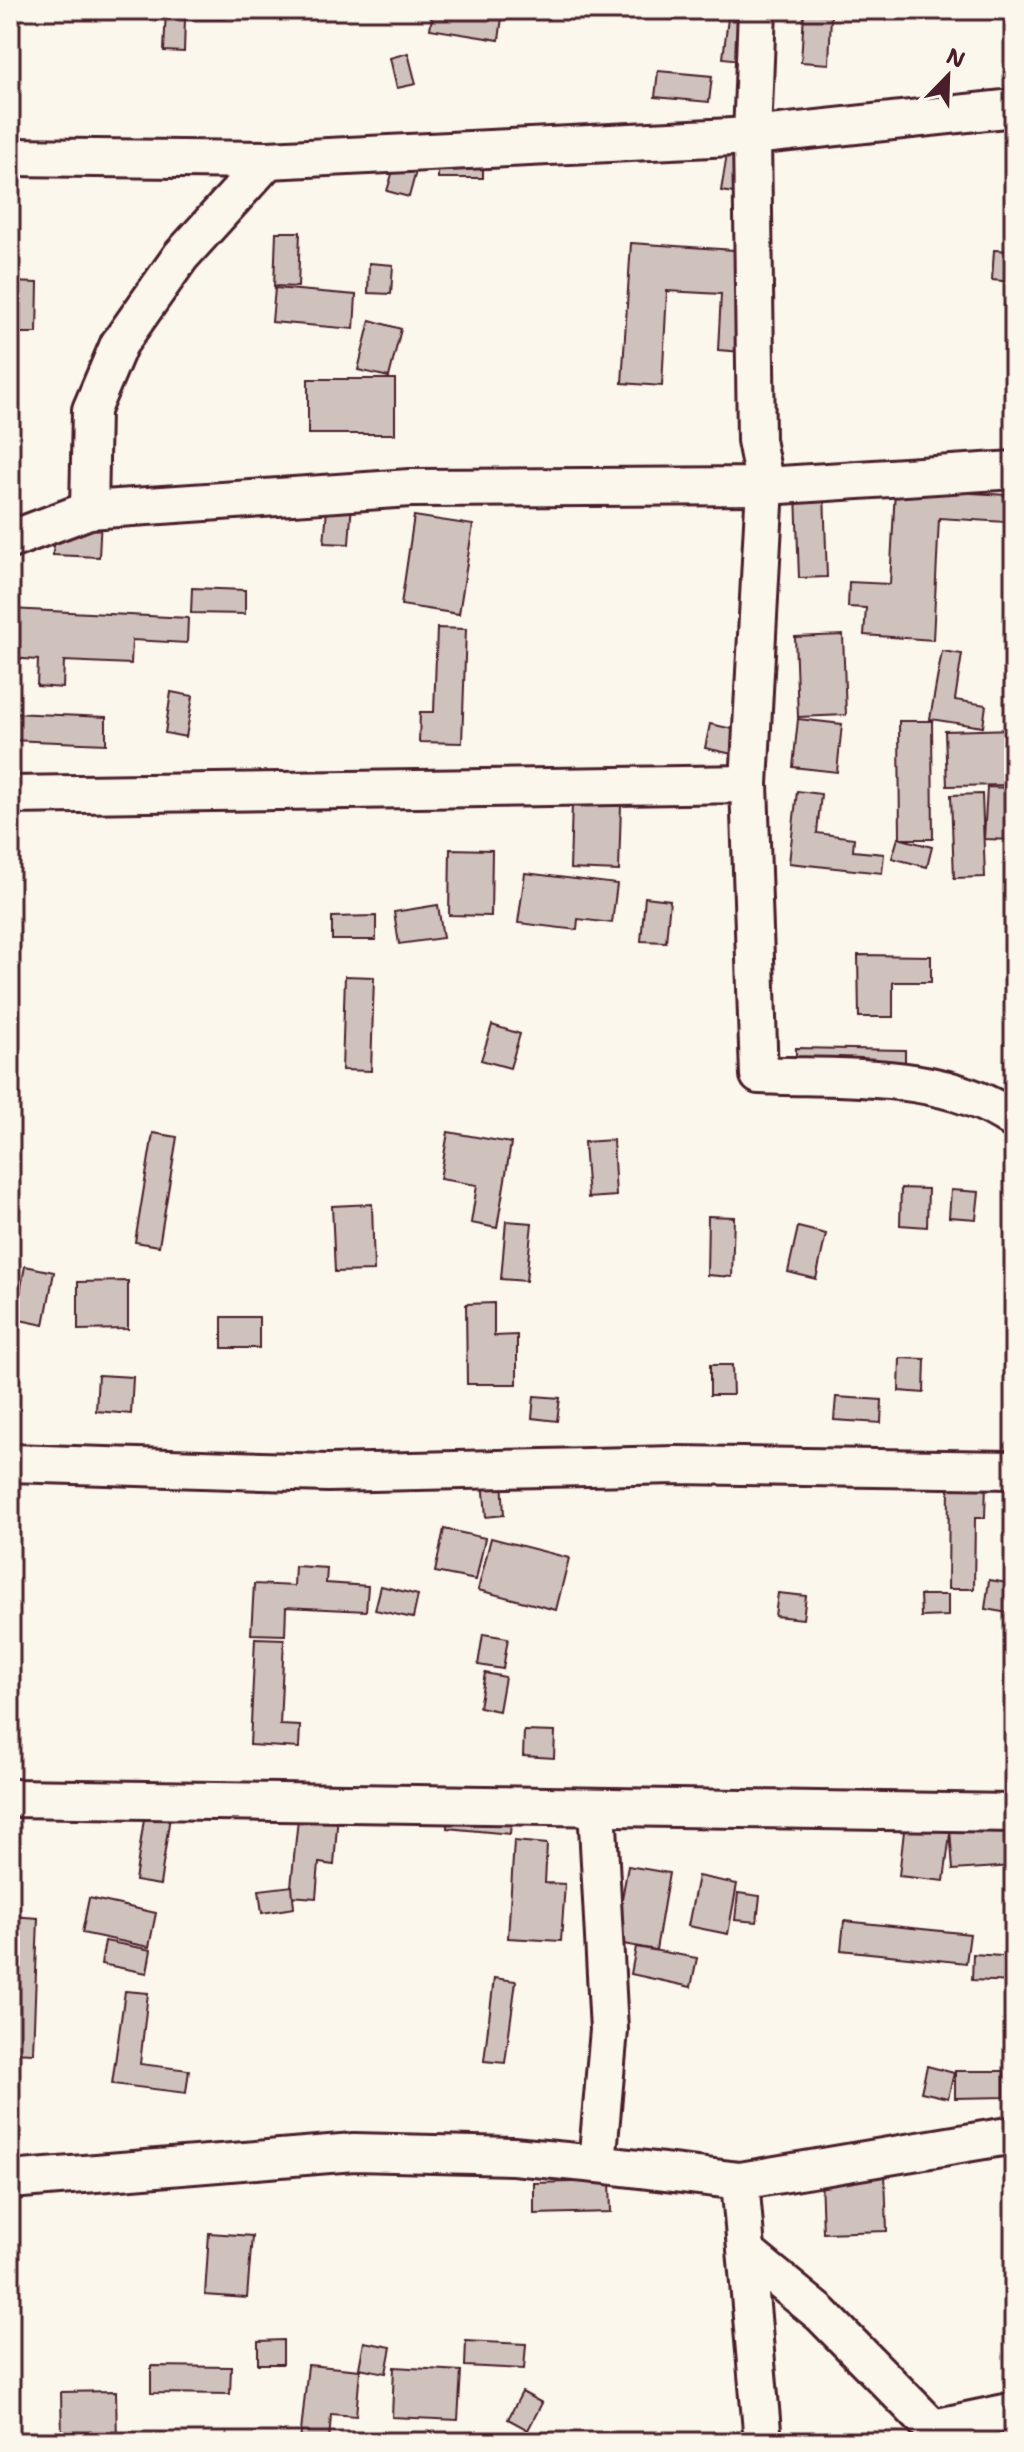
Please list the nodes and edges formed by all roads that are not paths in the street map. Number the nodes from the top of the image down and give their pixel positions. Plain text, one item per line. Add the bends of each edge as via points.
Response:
1 (757, 10) edge
2 (1014, 108) edge
3 (752, 136) junction
4 (10, 157) edge
5 (268, 160) junction
6 (1014, 470) edge
7 (765, 486) junction
8 (89, 510) junction
9 (10, 540) edge
10 (749, 784) junction
11 (10, 795) edge
12 (1006, 1106) edge
13 (10, 1463) edge
14 (1014, 1470) edge
15 (10, 1798) edge
16 (597, 1807) junction
17 (1014, 1813) edge
18 (1014, 2135) edge
19 (597, 2164) junction
20 (10, 2180) edge
21 (740, 2181) junction
22 (748, 2254) junction
23 (1014, 2411) edge
24 (934, 2435) edge
25 (763, 2442) edge

1 - 3 street
2 - 3 street
3 - 5 street
3 - 7 street via 756,440
4 - 5 street
5 - 8 street via 181,256 119,344 91,410
6 - 7 street
7 - 8 street via 410,488
7 - 10 street
8 - 9 street
10 - 11 street
10 - 12 street via 759,1075 910,1082
13 - 14 street via 328,1473 677,1465
15 - 16 street
16 - 17 street
16 - 19 street via 609,2030
18 - 21 street
19 - 20 street via 354,2152
19 - 21 street
21 - 22 street
22 - 24 street via 821,2314
22 - 25 street
23 - 24 street

